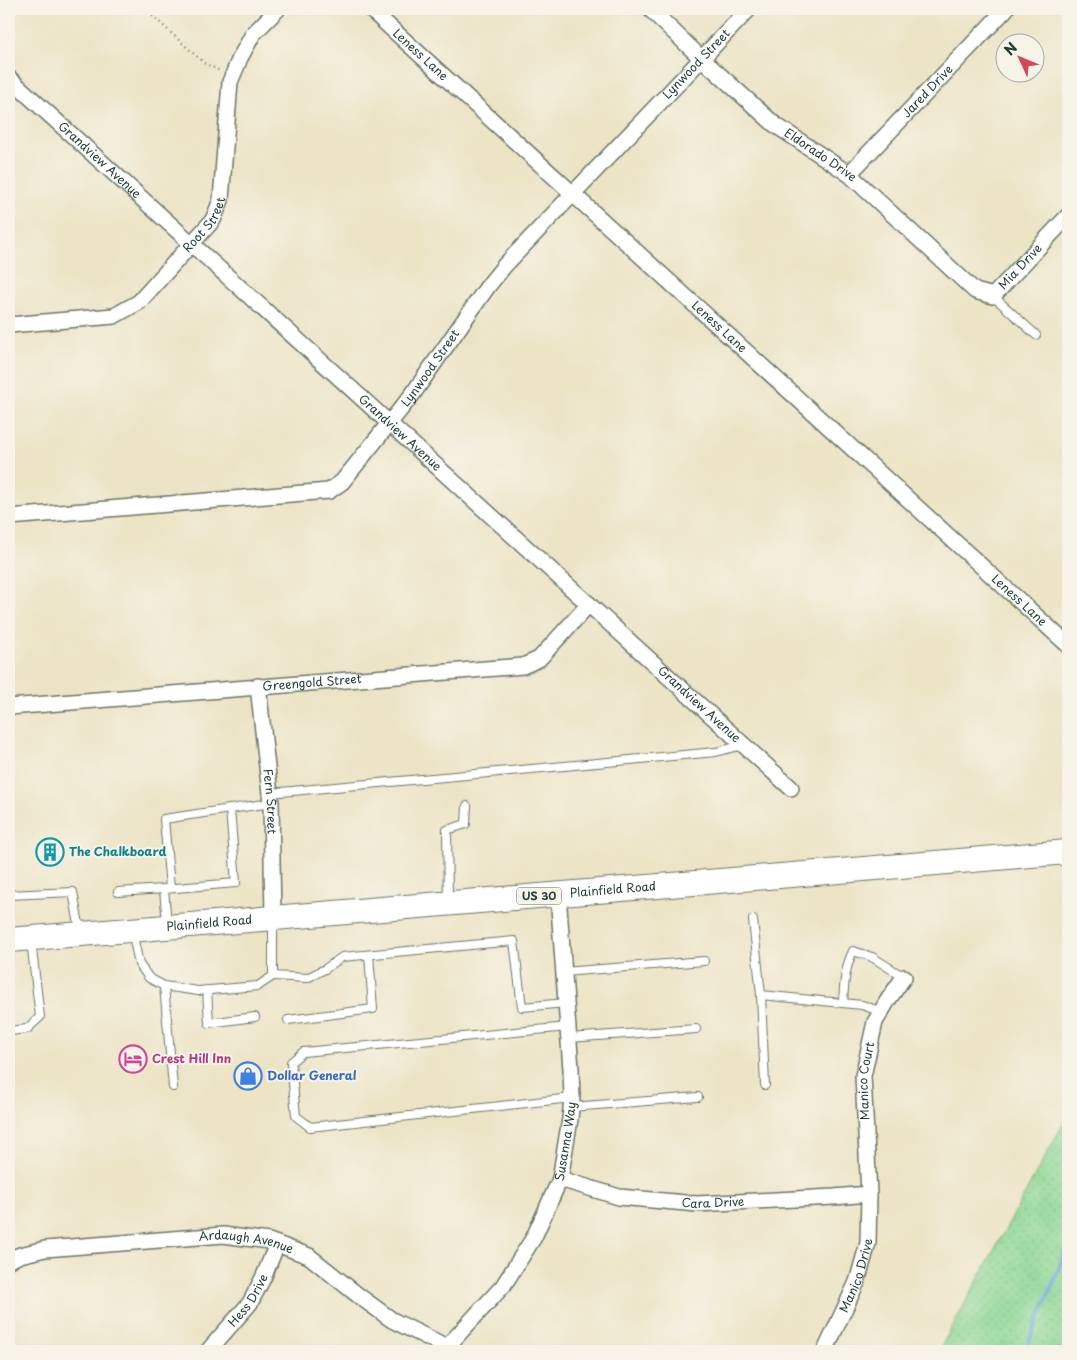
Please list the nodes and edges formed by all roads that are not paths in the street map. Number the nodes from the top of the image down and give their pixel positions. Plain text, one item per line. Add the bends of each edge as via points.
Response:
1 (278, 9) edge
2 (370, 9) edge
3 (650, 9) edge
4 (749, 9) edge
5 (1006, 9) edge
6 (702, 59) junction
7 (9, 78) edge
8 (850, 174) junction
9 (574, 194) junction
10 (1068, 216) edge
11 (192, 244) junction
12 (994, 296) junction
13 (9, 325) edge
14 (1036, 335) dead end
15 (389, 423) junction
16 (9, 517) edge
17 (589, 604) junction
18 (1068, 645) edge
19 (258, 686) junction
20 (9, 707) edge
21 (744, 745) junction
22 (791, 788) dead end
23 (270, 798) junction
24 (467, 806) dead end
25 (230, 808) junction
26 (1068, 852) edge
27 (167, 888) junction
28 (118, 892) dead end
29 (558, 894) junction
30 (9, 895) edge
31 (448, 903) junction
32 (273, 918) junction
33 (753, 920) dead end
34 (167, 926) junction
35 (132, 929) junction
36 (81, 934) junction
37 (20, 939) edge
38 (369, 954) junction
39 (704, 961) dead end
40 (564, 972) junction
41 (274, 976) junction
42 (904, 977) joint
43 (164, 986) junction
44 (207, 990) junction
45 (761, 995) junction
46 (566, 1003) junction
47 (842, 1003) junction
48 (882, 1012) junction
49 (255, 1017) dead end
50 (288, 1020) dead end
51 (696, 1029) dead end
52 (9, 1031) edge
53 (568, 1032) junction
54 (766, 1086) dead end
55 (173, 1088) dead end
56 (698, 1098) dead end
57 (572, 1103) junction
58 (560, 1179) junction
59 (869, 1194) junction
60 (277, 1244) junction
61 (9, 1260) edge
62 (449, 1350) edge
63 (208, 1351) edge
64 (825, 1351) edge

1 - 11 street, Root Street via 253,34 230,82 221,200 213,220
2 - 9 street, Leness Lane
3 - 6 street, Eldorado Drive
4 - 6 street, Lynwood Street
5 - 8 street, Jared Drive
6 - 8 street, Eldorado Drive via 774,124
6 - 9 street, Lynwood Street
7 - 11 street, Grandview Avenue
8 - 12 street, Eldorado Drive via 975,292
9 - 15 street, Lynwood Street via 488,286
9 - 18 street, Leness Lane
10 - 12 street, Mia Drive
11 - 13 street, Root Street via 139,302 114,316
11 - 15 street, Grandview Avenue
12 - 14 lane
15 - 16 street, Lynwood Street via 342,482 329,491
15 - 17 street, Grandview Avenue
17 - 19 street, Greengold Street via 540,659 523,666
17 - 21 street, Grandview Avenue
19 - 20 street, Greengold Street
19 - 23 street, Fern Street
21 - 22 street, Grandview Avenue
21 - 23 lane via 716,752
23 - 25 lane
23 - 32 street, Fern Street
24 - 31 lane via 466,824 447,830
25 - 27 lane via 164,819
25 - 27 lane via 236,883
26 - 29 main road, Plainfield Road / US 30
27 - 28 lane
27 - 34 lane
29 - 31 main road, Plainfield Road / US 30
29 - 40 street, Susanna Way
30 - 36 lane via 73,892
31 - 32 main road, Plainfield Road / US 30
32 - 34 main road, Plainfield Road / US 30
32 - 41 lane
33 - 45 lane
34 - 35 main road, Plainfield Road / US 30
35 - 36 main road, Plainfield Road / US 30
35 - 43 lane via 139,964 149,978
36 - 37 main road, Plainfield Road / US 30
37 - 52 lane via 40,1017 27,1029
38 - 41 lane via 342,957 307,978
38 - 46 lane via 514,941 522,1007
38 - 50 lane via 373,1009
39 - 40 lane
40 - 46 street, Susanna Way
41 - 44 lane via 258,986
42 - 47 lane via 872,957 853,951 848,960
42 - 48 street, Manico Court
43 - 44 lane
43 - 55 lane
44 - 49 lane via 209,1023
45 - 47 lane
45 - 54 lane
46 - 53 street, Susanna Way
47 - 48 lane
48 - 59 street, Manico Court via 875,1022 863,1076
51 - 53 lane
53 - 57 street, Susanna Way
53 - 57 lane via 303,1052 291,1062 296,1116 310,1127
56 - 57 lane
57 - 58 street, Susanna Way
58 - 59 street, Cara Drive via 619,1197 697,1204
58 - 62 street, Susanna Way via 534,1237 503,1286
59 - 64 street, Manico Drive via 868,1243 857,1282
60 - 61 street, Ardaugh Avenue via 223,1235 45,1249
60 - 62 street, Ardaugh Avenue via 309,1256 392,1320
60 - 63 street, Hess Drive via 250,1303

